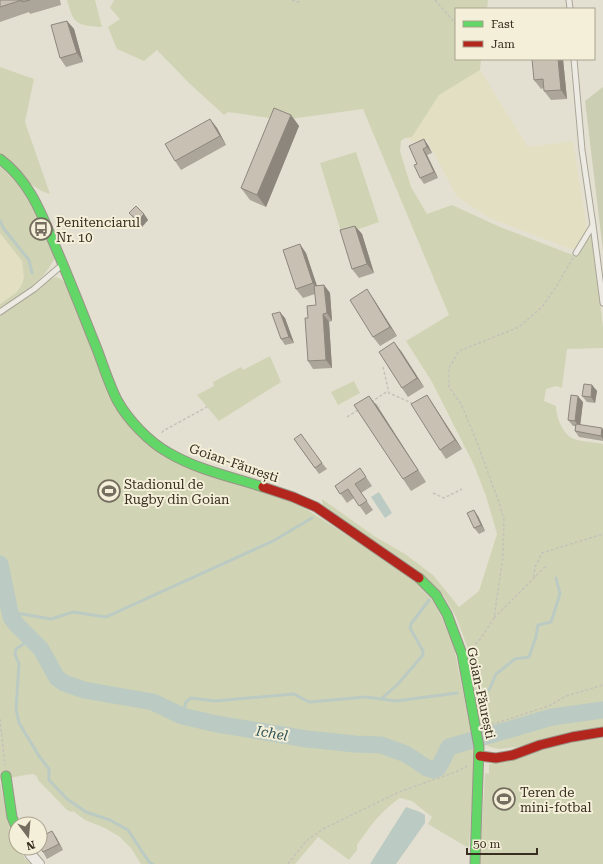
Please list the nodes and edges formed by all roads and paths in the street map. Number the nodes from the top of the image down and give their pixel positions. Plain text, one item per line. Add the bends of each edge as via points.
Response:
1 (292, 0) edge
2 (301, 0) edge
3 (435, 0) edge
4 (455, 23) edge
5 (574, 60) edge
6 (0, 159) edge
7 (593, 225) junction
8 (576, 253) joint
9 (63, 264) junction
10 (603, 303) edge
11 (0, 312) edge
12 (383, 367) edge
13 (388, 391) junction
14 (418, 405) edge
15 (206, 407) dead end
16 (380, 407) dead end
17 (358, 410) edge
18 (347, 416) dead end
19 (163, 431) dead end
20 (462, 489) dead end
21 (433, 493) dead end
22 (603, 534) edge
23 (547, 565) dead end
24 (534, 576) junction
25 (494, 618) junction
26 (462, 654) junction
27 (603, 685) edge
28 (0, 719) edge
29 (476, 730) junction
30 (603, 732) edge
31 (479, 752) junction
32 (6, 776) joint
33 (12, 816) edge
34 (31, 856) edge
35 (39, 864) edge
36 (288, 864) edge
37 (475, 864) edge

1 - 2 path
3 - 4 path
5 - 7 lane via 582,150
6 - 9 street, Goian-Făurești via 11,167 34,199
7 - 8 lane
7 - 10 lane
8 - 25 path via 542,307 519,327 459,351 449,368 449,387 461,404 475,437 504,520 503,556
9 - 11 lane via 34,289
9 - 26 street, Goian-Făurești via 117,400 150,440 191,464 293,497 329,515 427,585 447,614
12 - 13 path
13 - 14 path
13 - 16 path via 370,402
15 - 19 path
17 - 18 path
20 - 21 path via 444,498
22 - 24 path via 542,553 535,567
23 - 24 path
24 - 25 path
25 - 26 path via 474,647
26 - 29 street, Goian-Făurești
27 - 29 path
28 - 32 path
29 - 31 street, Goian-Făurești
30 - 31 street via 572,737 496,758
31 - 36 path via 458,771 399,792 322,829 306,841
31 - 37 street, Goian-Făurești
32 - 33 street
34 - 35 street

